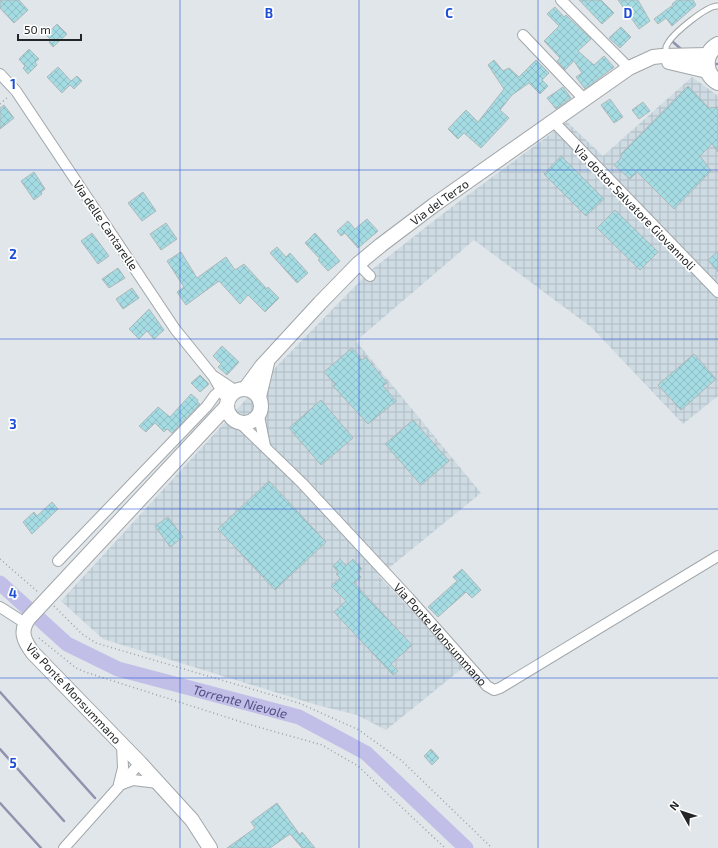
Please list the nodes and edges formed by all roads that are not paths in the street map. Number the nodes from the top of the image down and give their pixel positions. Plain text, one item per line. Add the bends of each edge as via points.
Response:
1 (561, 0) edge
2 (718, 6) edge
3 (523, 35) dead end
4 (713, 50) edge
5 (666, 56) junction
6 (635, 66) junction
7 (0, 74) edge
8 (713, 76) edge
9 (584, 99) junction
10 (552, 121) junction
11 (358, 264) junction
12 (370, 276) dead end
13 (718, 292) edge
14 (269, 359) junction
15 (213, 376) junction
16 (231, 395) junction
17 (259, 397) junction
18 (259, 416) junction
19 (236, 422) junction
20 (195, 432) junction
21 (265, 446) junction
22 (718, 556) edge
23 (58, 561) dead end
24 (0, 607) edge
25 (27, 621) junction
26 (122, 744) junction
27 (140, 763) junction
28 (158, 783) junction
29 (118, 786) junction
30 (64, 848) edge
31 (210, 848) edge

1 - 6 street
2 - 5 lane via 706,9 672,38 666,48
3 - 9 street
4 - 5 street, Via del Terzo
4 - 8 main road via 707,60
5 - 6 street, Via del Terzo via 652,57
6 - 8 street via 663,62
6 - 9 street, Via del Terzo
7 - 15 street, Via delle Cantarelle via 16,91 175,330
9 - 10 street, Via del Terzo
10 - 11 street, Via del Terzo via 434,205
10 - 13 street, Via dottor Salvatore Giovannoli
11 - 12 street
11 - 14 street, Via del Terzo
14 - 16 street, Via del Terzo
14 - 17 street
15 - 16 street, Via delle Cantarelle
15 - 16 street, Via delle Cantarelle
16 - 17 street via 254,392
16 - 19 street via 228,414
16 - 20 street, Via del Terzo
17 - 18 street
18 - 19 street via 253,422
18 - 21 street
19 - 20 street
19 - 21 street, Via Ponte Monsummano
20 - 23 street
20 - 25 street
21 - 22 street, Via Ponte Monsummano via 409,598 487,686 494,690
24 - 25 street
25 - 26 street, Via Ponte Monsummano via 22,629 33,653
26 - 27 street, Via Ponte Monsummano
26 - 29 street via 123,768
27 - 28 street, Via Ponte Monsummano
27 - 29 street
28 - 29 street via 133,780
28 - 31 street, Via Ponte Monsummano via 192,820
29 - 30 street

